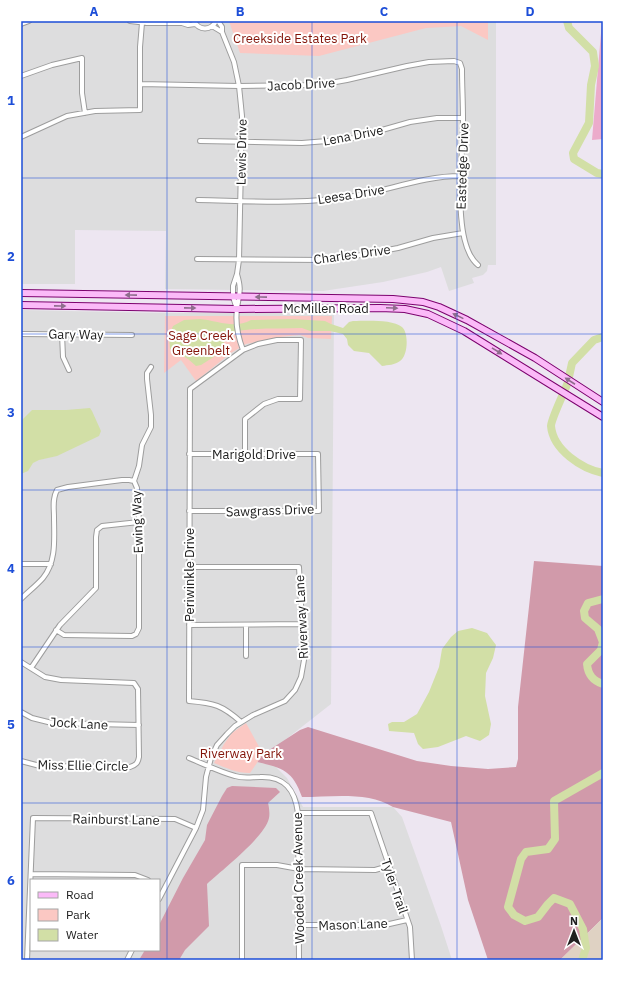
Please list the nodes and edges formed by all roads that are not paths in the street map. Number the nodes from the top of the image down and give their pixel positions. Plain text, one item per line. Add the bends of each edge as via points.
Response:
1 (29, 21) edge
2 (130, 21) edge
3 (188, 21) edge
4 (217, 21) edge
5 (142, 23) junction
6 (194, 23) edge
7 (21, 24) edge
8 (182, 24) junction
9 (212, 26) junction
10 (222, 32) junction
11 (460, 63) joint
12 (21, 76) edge
13 (140, 84) junction
14 (239, 86) junction
15 (85, 113) junction
16 (464, 118) junction
17 (21, 137) edge
18 (200, 141) dead end
19 (241, 142) junction
20 (461, 176) junction
21 (198, 200) dead end
22 (240, 201) junction
23 (463, 233) junction
24 (197, 259) dead end
25 (239, 260) junction
26 (478, 265) dead end
27 (237, 274) junction
28 (21, 293) edge
29 (233, 297) junction
30 (240, 297) junction
31 (21, 305) edge
32 (237, 309) junction
33 (21, 334) edge
34 (62, 334) junction
35 (132, 335) dead end
36 (242, 350) junction
37 (151, 367) dead end
38 (69, 370) dead end
39 (603, 402) edge
40 (603, 417) edge
41 (189, 454) junction
42 (245, 454) junction
43 (318, 454) joint
44 (134, 481) junction
45 (189, 511) junction
46 (139, 522) junction
47 (21, 564) edge
48 (51, 564) junction
49 (189, 567) junction
50 (21, 599) edge
51 (302, 624) junction
52 (189, 625) junction
53 (246, 625) junction
54 (56, 630) junction
55 (246, 656) dead end
56 (21, 662) edge
57 (32, 668) junction
58 (21, 712) edge
59 (241, 722) junction
60 (138, 725) junction
61 (189, 758) dead end
62 (21, 760) edge
63 (209, 766) junction
64 (298, 813) junction
65 (196, 828) junction
66 (389, 866) junction
67 (299, 869) junction
68 (31, 874) junction
69 (31, 879) edge
70 (146, 879) edge
71 (160, 897) edge
72 (407, 920) junction
73 (299, 925) junction
74 (30, 930) edge
75 (132, 951) edge
76 (27, 960) edge
77 (127, 960) edge
78 (242, 960) edge
79 (299, 960) edge
80 (412, 960) edge

1 - 7 street
2 - 5 street
3 - 8 street
4 - 9 street
4 - 10 street, Lewis Drive via 222,27
5 - 8 street
5 - 13 street
6 - 8 street
6 - 9 street via 203,29
9 - 10 street
10 - 14 street, Lewis Drive via 234,62
11 - 14 street, Jacob Drive via 429,62 319,85
11 - 16 street, Eastedge Drive
12 - 15 street via 82,58
13 - 14 street, Jacob Drive
13 - 15 street via 140,110
14 - 19 street, Lewis Drive
15 - 17 street via 67,116
16 - 19 street, Lena Drive via 410,122 354,138 327,141
16 - 20 street, Eastedge Drive
18 - 19 street, Lena Drive
19 - 22 street, Lewis Drive
20 - 22 street, Leesa Drive via 442,176 368,193 319,200
20 - 23 street, Eastedge Drive via 460,205
21 - 22 street, Leesa Drive
22 - 25 street, Lewis Drive
23 - 25 street, Charles Drive via 361,255 313,260
23 - 26 street, Eastedge Drive via 470,256
24 - 25 street, Charles Drive
25 - 27 street, Lewis Drive
27 - 29 street, Lewis Drive
27 - 30 street, Lewis Drive
29 -> 28 main road, McMillen Road
29 - 30 main road, McMillen Road
29 - 32 street, Lewis Drive
30 - 32 street, Lewis Drive
39 -> 30 main road, McMillen Road via 498,337 423,302 393,299
31 -> 32 main road, McMillen Road
32 - 36 street, Lewis Drive via 237,334
32 -> 40 main road, McMillen Road via 380,308 405,309 428,314 464,331
33 - 34 street, Gary Way
34 - 35 street, Gary Way
34 - 38 street via 63,357
36 - 41 street, Periwinkle Drive via 190,389
36 - 42 street via 277,340 301,340 300,399 278,399 264,404 245,419
37 - 44 street via 147,379 151,427 142,445
41 - 42 street, Marigold Drive
41 - 45 street, Periwinkle Drive
42 - 43 street, Marigold Drive
43 - 45 street, Sawgrass Drive via 319,511
44 - 46 street, Ewing Way via 137,488
44 - 48 street, Ewing Way via 122,480 57,490 54,495 54,550
45 - 49 street, Periwinkle Drive
46 - 54 street via 102,526 98,530 96,588
46 - 54 street, Ewing Way via 139,628 136,634 64,635
47 - 48 street
48 - 50 street, Ewing Way via 44,577
49 - 51 street, Riverway Lane via 299,567
49 - 52 street, Periwinkle Drive
51 - 53 street
51 - 59 street, Riverway Lane via 304,660 301,677 295,690 285,701
52 - 53 street
52 - 59 street, Periwinkle Drive via 189,701 219,706
53 - 55 street
54 - 57 street
56 - 57 street, Miss Ellie Circle
57 - 60 street, Miss Ellie Circle via 45,676 61,680 134,683 138,689
58 - 60 street, Jock Lane via 52,723
59 - 63 street, Riverway Lane via 218,745
60 - 62 street, Miss Ellie Circle via 139,757 138,763 134,766 40,766
61 - 63 street, Wooded Creek Avenue
63 - 64 street, Wooded Creek Avenue via 235,776 274,778 284,783 293,792
63 - 65 street, Riverway Lane via 203,810
64 - 66 street, Tyler Trail via 371,813
64 - 67 street, Wooded Creek Avenue
65 - 68 street, Rainburst Lane via 175,819 34,818
65 - 71 street, Riverway Lane
66 - 67 street via 374,870
66 - 72 street, Tyler Trail
67 - 73 street, Wooded Creek Avenue
67 - 78 street via 277,865 242,865
68 - 69 street
68 - 70 street via 136,875
72 - 73 street, Mason Lane via 385,925
72 - 80 street, Tyler Trail via 410,927
73 - 79 street, Wooded Creek Avenue
74 - 76 street
75 - 77 street

